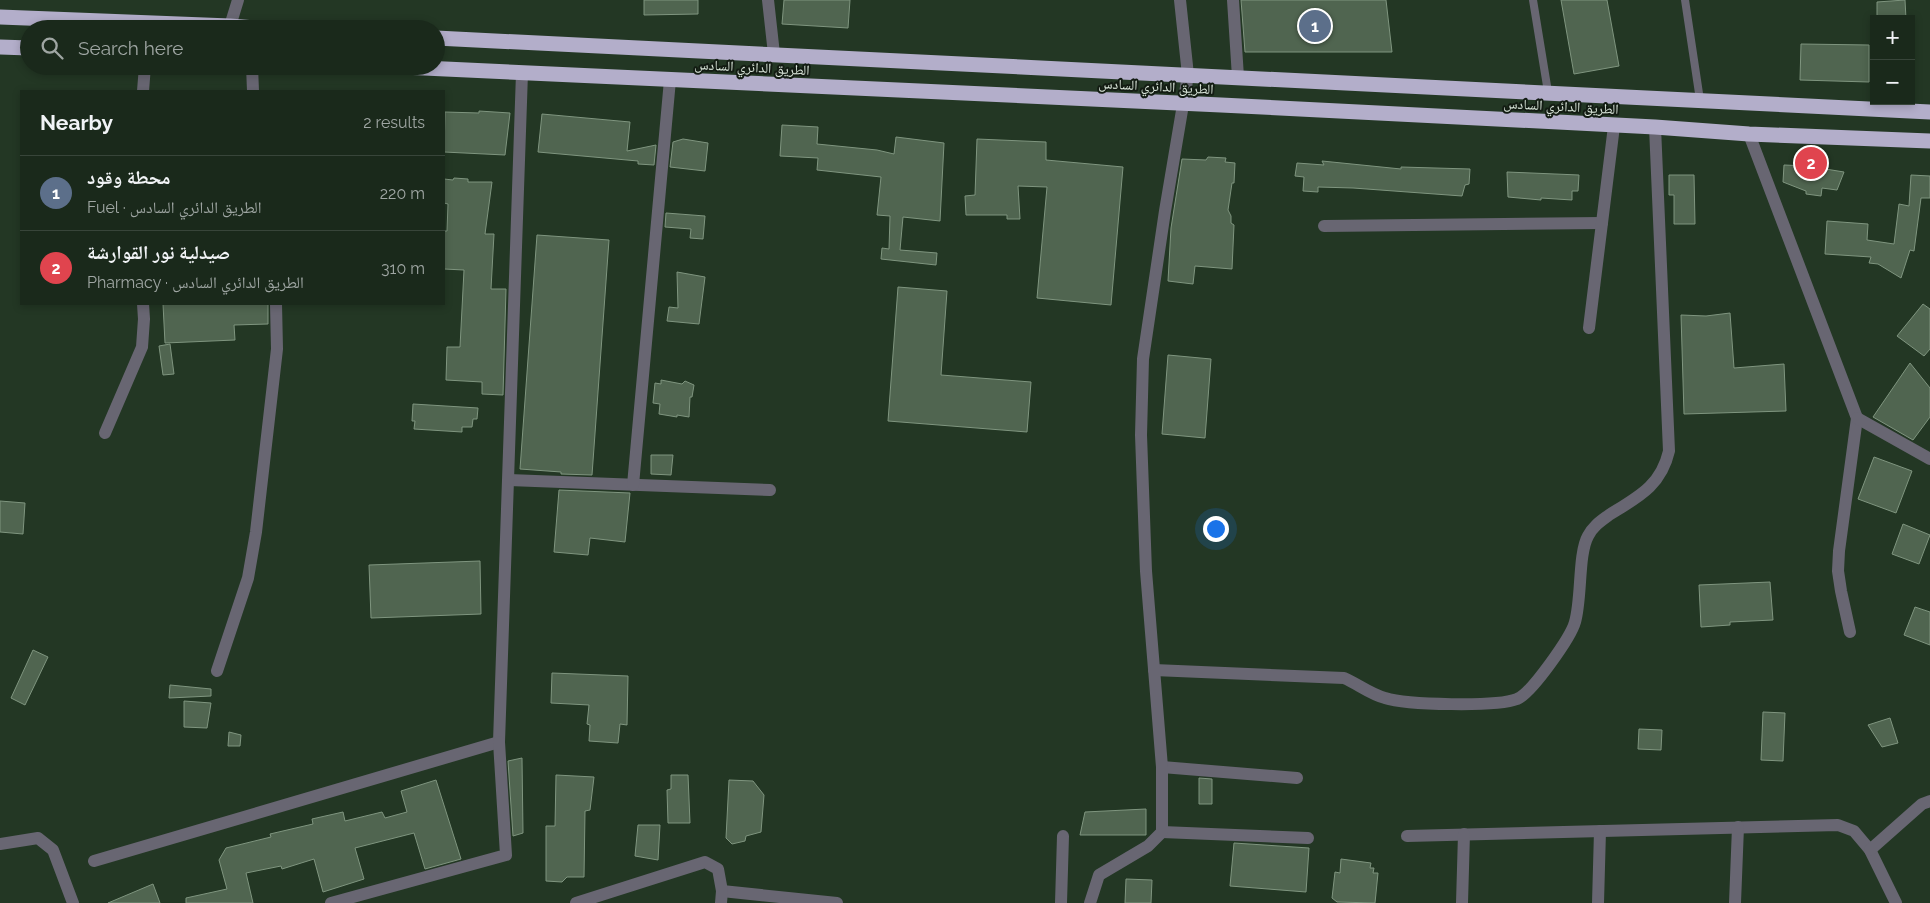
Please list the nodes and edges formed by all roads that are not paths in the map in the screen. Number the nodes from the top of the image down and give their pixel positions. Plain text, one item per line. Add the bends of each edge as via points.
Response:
1 (238, 0) edge
2 (768, 0) edge
3 (1180, 0) edge
4 (1233, 0) edge
5 (1533, 0) edge
6 (1684, 0) edge
7 (0, 17) edge
8 (77, 20) edge
9 (232, 20) edge
10 (445, 38) edge
11 (0, 47) edge
12 (20, 48) edge
13 (774, 54) junction
14 (445, 69) edge
15 (522, 73) junction
16 (144, 75) edge
17 (252, 75) edge
18 (1188, 75) junction
19 (1238, 76) junction
20 (670, 80) junction
21 (143, 90) edge
22 (252, 90) edge
23 (1548, 92) junction
24 (1700, 100) junction
25 (1184, 103) junction
26 (1930, 112) edge
27 (1614, 126) junction
28 (1655, 127) junction
29 (1749, 134) junction
30 (1930, 141) edge
31 (1602, 223) junction
32 (1324, 226) dead end
33 (143, 305) edge
34 (276, 305) edge
35 (1589, 328) dead end
36 (1857, 418) junction
37 (104, 433) dead end
38 (1930, 459) edge
39 (509, 480) junction
40 (633, 484) junction
41 (770, 490) dead end
42 (1850, 632) dead end
43 (217, 670) dead end
44 (1154, 670) junction
45 (499, 742) junction
46 (1162, 767) junction
47 (1297, 778) dead end
48 (1930, 801) edge
49 (1738, 827) junction
50 (1600, 831) junction
51 (1162, 832) junction
52 (1464, 834) junction
53 (1063, 836) dead end
54 (1407, 836) dead end
55 (1308, 838) dead end
56 (0, 844) edge
57 (1870, 850) junction
58 (94, 861) dead end
59 (722, 897) edge
60 (73, 903) edge
61 (332, 903) edge
62 (576, 903) edge
63 (837, 903) edge
64 (1061, 903) edge
65 (1090, 903) edge
66 (1462, 903) edge
67 (1598, 903) edge
68 (1735, 903) edge
69 (1896, 903) edge

1 - 9 street
2 - 13 street
3 - 18 street
4 - 19 street
5 - 23 lane
6 - 24 lane
7 - 8 highway
10 - 13 highway, الطريق الدائري السادس
11 - 12 highway
13 - 18 highway, الطريق الدائري السادس
14 - 15 highway, الطريق الدائري السادس
15 - 20 highway, الطريق الدائري السادس
15 - 39 street
16 - 21 street
17 - 22 street
18 - 19 highway, الطريق الدائري السادس
18 - 25 street
19 - 23 highway, الطريق الدائري السادس
20 - 25 highway, الطريق الدائري السادس
20 - 40 street
23 - 24 highway, الطريق الدائري السادس
24 - 26 highway, الطريق الدائري السادس
25 - 27 highway, الطريق الدائري السادس
25 - 44 street via 1143,359 1141,435 1146,571
27 - 28 highway, الطريق الدائري السادس
27 - 31 street
28 - 29 highway, الطريق الدائري السادس
28 - 44 street via 1669,451 1659,478 1648,490 1600,521 1586,538 1575,624 1530,690 1505,703 1403,701 1373,693 1344,678
29 - 30 highway, الطريق الدائري السادس
29 - 36 street
31 - 32 street
31 - 35 street
33 - 37 street via 142,347
34 - 43 street via 277,349 256,532 248,578
36 - 38 street
36 - 42 street via 1838,571
39 - 40 street
39 - 45 street
40 - 41 street
44 - 46 street
45 - 58 street
45 - 61 street via 506,855
46 - 47 street
46 - 51 street
48 - 57 street via 1922,804
49 - 50 street
49 - 57 street via 1838,825 1854,831
49 - 68 street
50 - 52 street
50 - 67 street
51 - 55 street
51 - 65 street via 1148,846 1099,875
52 - 54 street
52 - 66 street
53 - 64 street
56 - 60 street via 38,838 53,850
57 - 69 street
59 - 62 street via 718,869 705,862
59 - 63 street

